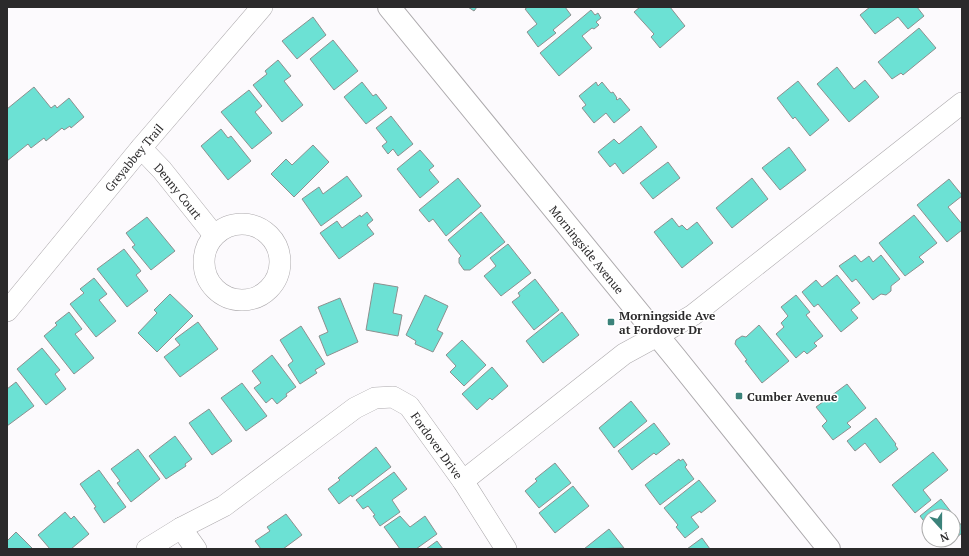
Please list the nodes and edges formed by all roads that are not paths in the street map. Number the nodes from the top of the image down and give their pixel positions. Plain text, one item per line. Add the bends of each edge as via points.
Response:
1 (262, 7) edge
2 (389, 7) edge
3 (962, 103) edge
4 (141, 148) junction
5 (214, 235) dead end
6 (7, 311) edge
7 (657, 336) junction
8 (462, 481) junction
9 (181, 528) junction
10 (147, 549) edge
11 (196, 549) edge
12 (506, 549) edge
13 (829, 549) edge

1 - 4 street, Greyabbey Trail
2 - 7 main road, Morningside Avenue
3 - 7 street via 693,315
4 - 5 street, Denny Court
4 - 6 street, Greyabbey Trail
7 - 8 street, Fordover Drive via 624,354
7 - 13 main road, Morningside Avenue
8 - 9 street, Fordover Drive via 409,406 393,397 375,398 355,408 224,506
8 - 12 street
9 - 10 street, Fordover Drive
9 - 11 street

